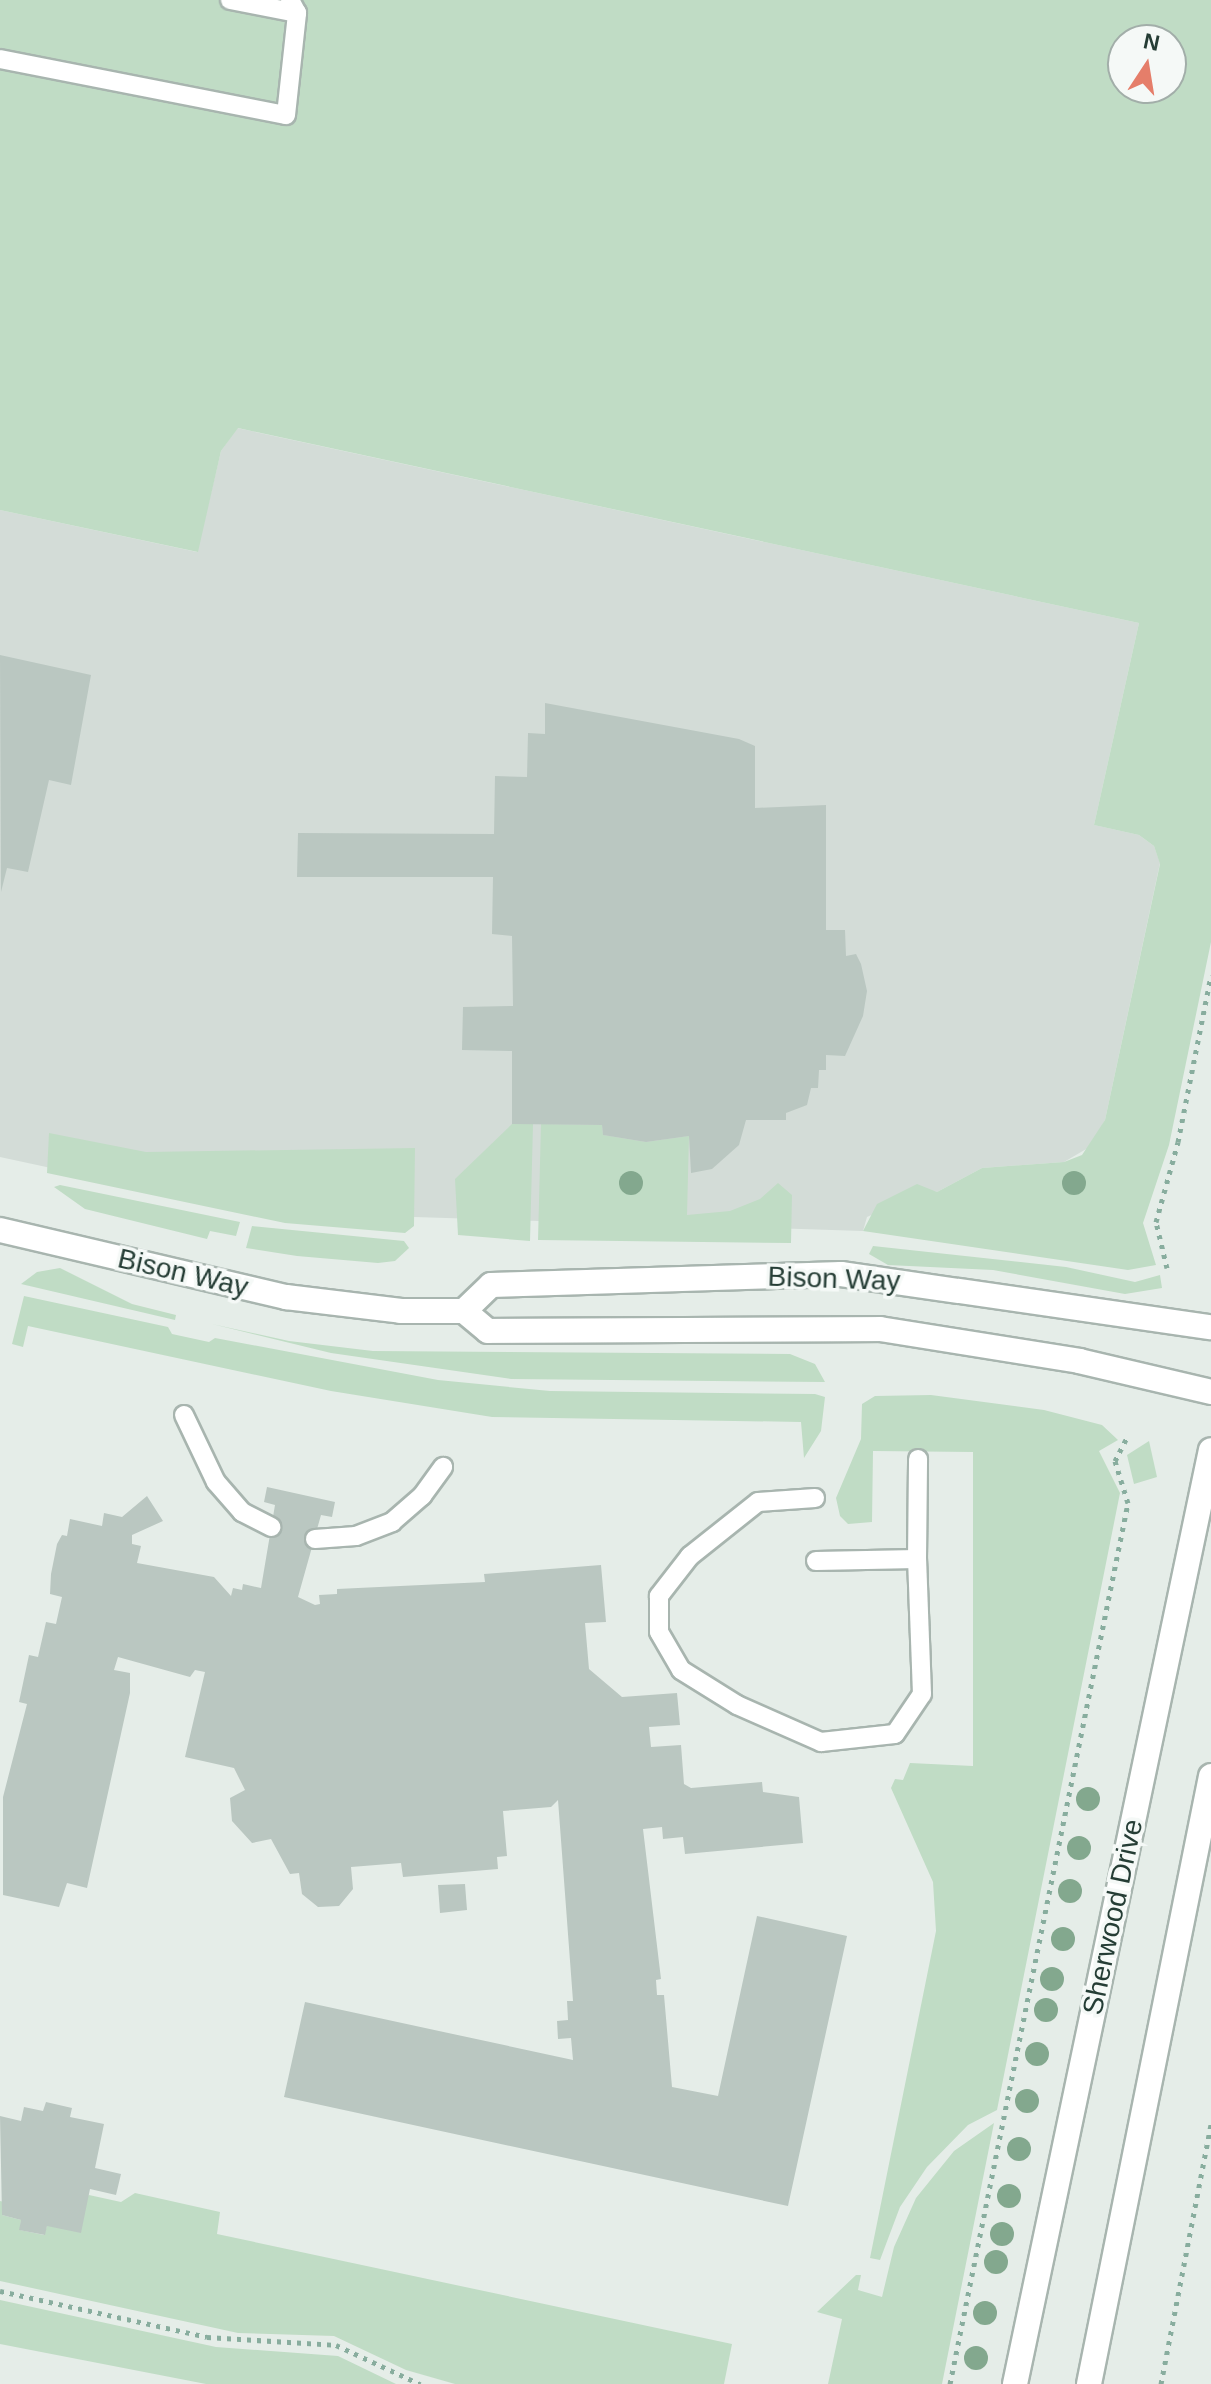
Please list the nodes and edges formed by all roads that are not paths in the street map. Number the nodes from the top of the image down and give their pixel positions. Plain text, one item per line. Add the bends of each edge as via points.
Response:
1 (230, 0) edge
2 (294, 6) edge
3 (0, 59) edge
4 (0, 1230) edge
5 (464, 1311) junction
6 (1211, 1327) edge
7 (1211, 1392) edge
8 (184, 1415) dead end
9 (1211, 1450) edge
10 (918, 1459) dead end
11 (443, 1467) dead end
12 (815, 1498) dead end
13 (271, 1527) dead end
14 (315, 1539) dead end
15 (917, 1559) junction
16 (816, 1561) dead end
17 (1211, 1776) edge
18 (1015, 2384) edge
19 (1089, 2384) edge

1 - 2 lane
2 - 3 lane via 286,115
4 - 5 street, Bison Way via 286,1297 401,1311
5 - 6 street, Bison Way via 491,1285 852,1274
5 - 7 street, Bison Way via 488,1331 880,1329 1079,1361
8 - 13 lane via 216,1482 242,1512
9 - 18 street, Sherwood Drive
10 - 15 lane
11 - 14 lane via 422,1496 392,1522 356,1536
12 - 15 lane via 758,1502 690,1556 659,1596 659,1632 681,1670 737,1705 821,1742 895,1734 922,1694
15 - 16 lane
17 - 19 street

